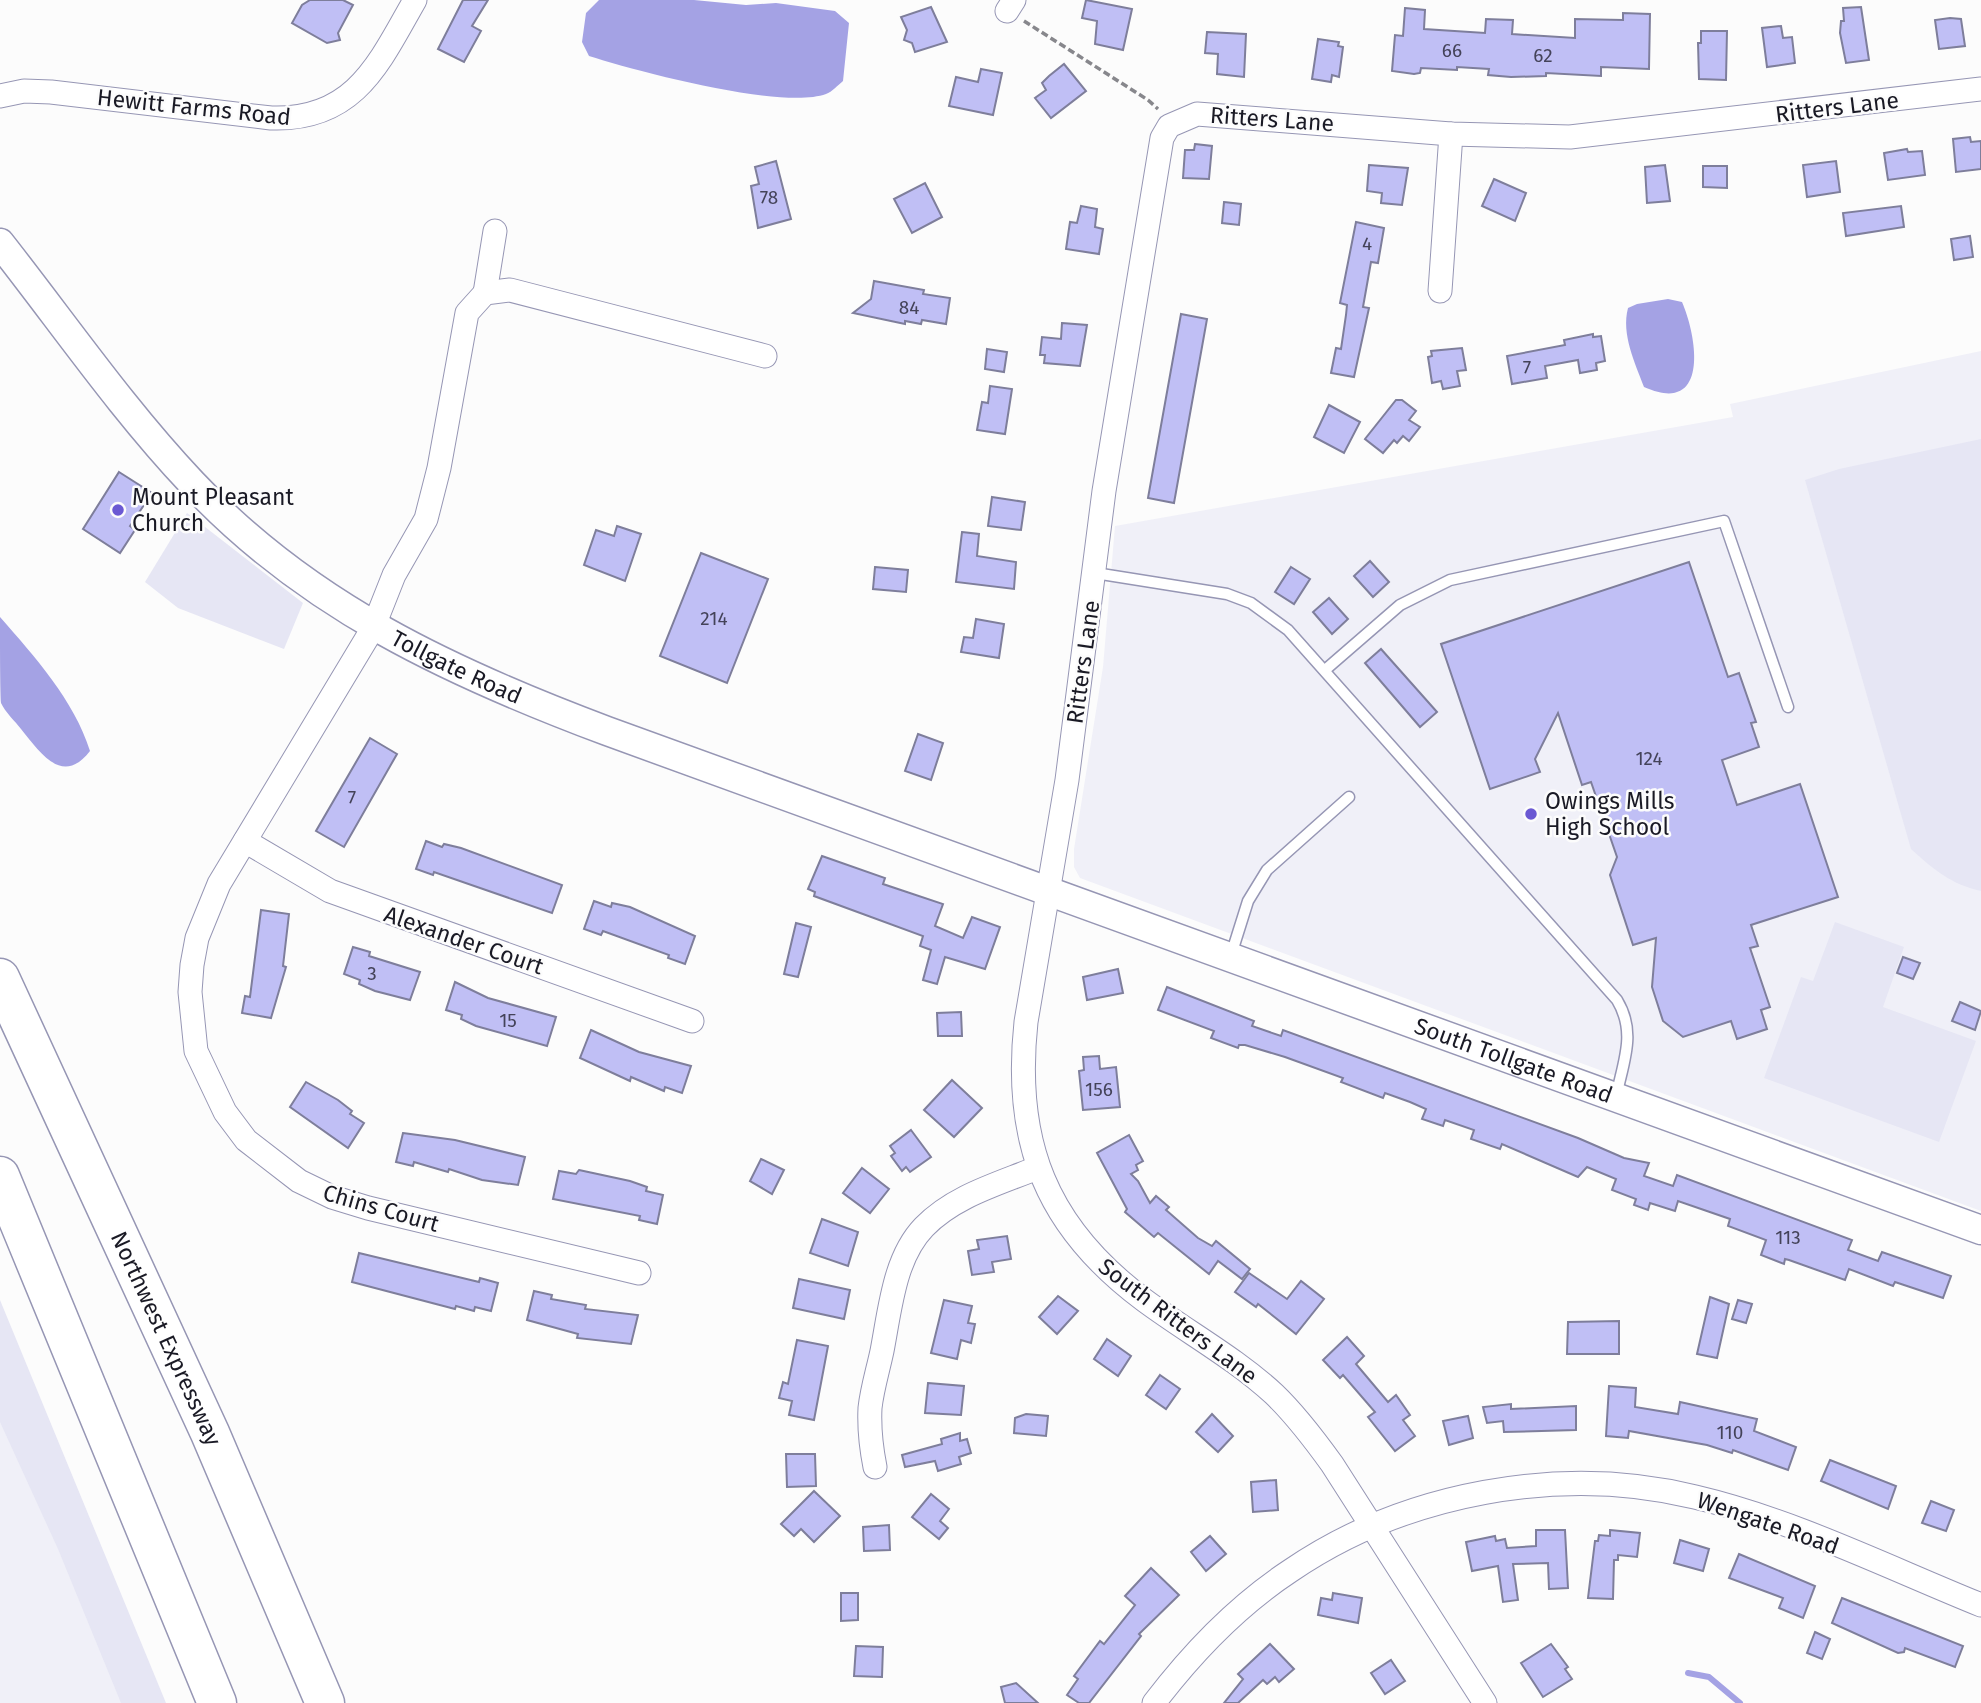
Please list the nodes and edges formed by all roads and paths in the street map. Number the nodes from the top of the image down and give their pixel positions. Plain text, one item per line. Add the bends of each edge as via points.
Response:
1 (415, 0) edge
2 (1010, 6) edge
3 (1981, 89) edge
4 (0, 96) edge
5 (1169, 126) junction
6 (1451, 134) junction
7 (495, 231) dead end
8 (0, 243) edge
9 (1440, 291) dead end
10 (485, 293) junction
11 (765, 356) dead end
12 (1095, 573) junction
13 (373, 628) junction
14 (1325, 670) junction
15 (1788, 707) dead end
16 (1349, 797) dead end
17 (245, 841) junction
18 (1048, 889) junction
19 (1231, 955) junction
20 (0, 978) edge
21 (692, 1021) dead end
22 (1616, 1097) junction
23 (1037, 1168) junction
24 (0, 1176) edge
25 (1981, 1230) edge
26 (639, 1273) dead end
27 (875, 1466) dead end
28 (1371, 1526) junction
29 (1981, 1605) edge
30 (217, 1703) edge
31 (325, 1703) edge
32 (1154, 1703) edge
33 (1485, 1703) edge

1 - 4 street, Hewitt Farms Road via 378,65 359,88 317,115 271,118 51,92
2 - 5 path via 1148,100
3 - 6 street, Ritters Lane via 1607,134
5 - 6 street, Ritters Lane via 1197,114
5 - 12 street, Ritters Lane via 1154,170
6 - 9 street
7 - 10 street
8 - 13 street, Tollgate Road via 193,485 268,553
10 - 11 street via 510,290
10 - 13 street, Chins Court via 467,313 426,519 394,575
12 - 14 lane via 1195,587 1251,603 1288,630
12 - 18 street, Ritters Lane
13 - 17 street, Chins Court
13 - 18 street, Tollgate Road via 526,701
14 - 15 lane via 1400,605 1450,580 1724,521
14 - 22 lane via 1618,1000 1629,1031
16 - 19 lane via 1267,870 1248,901
17 - 21 street, Alexander Court via 330,891
17 - 26 street, Chins Court via 206,912 197,938 190,992 196,1051 225,1112 246,1140 299,1181 332,1197
18 - 19 street, South Tollgate Road
18 - 23 street, South Ritters Lane via 1022,1058 1028,1134
19 - 22 street, South Tollgate Road
20 - 31 highway, Northwest Expressway via 210,1433
22 - 25 street, South Tollgate Road
23 - 27 street via 962,1199 923,1228 911,1245 896,1284 870,1406
23 - 28 street, South Ritters Lane via 1091,1255 1144,1301 1274,1394 1326,1455
24 - 30 highway
28 - 29 street, Wengate Road via 1461,1497 1502,1490 1605,1484 1643,1488 1739,1508
28 - 32 street, Wengate Road via 1290,1571 1250,1601 1208,1640
28 - 33 street, South Ritters Lane

